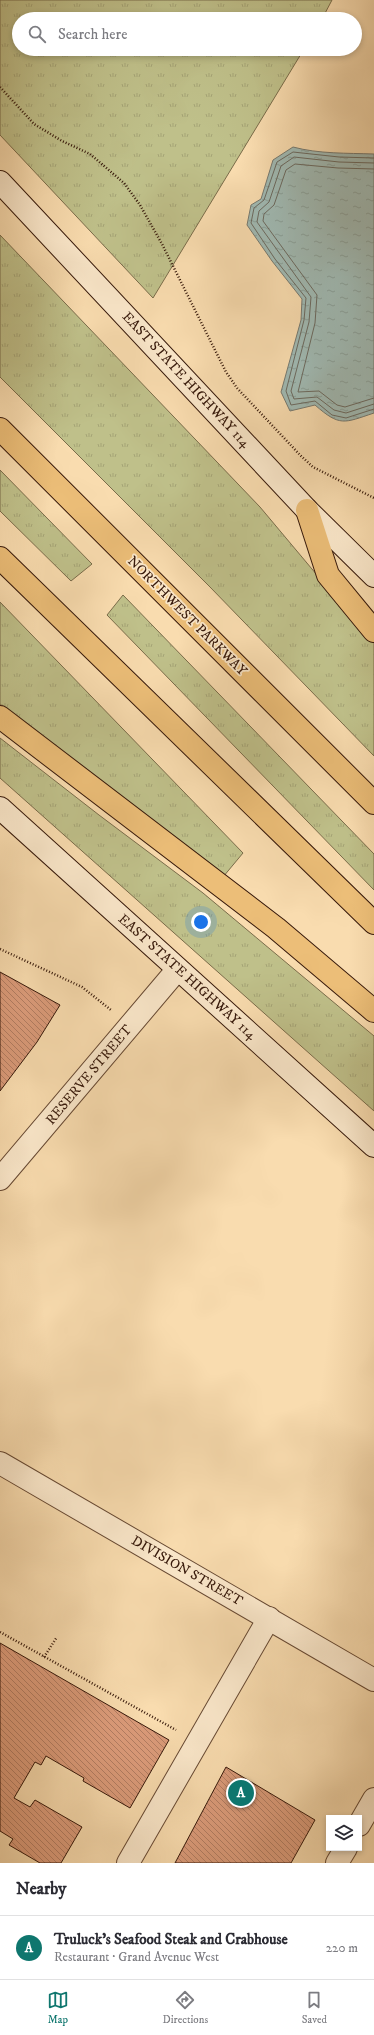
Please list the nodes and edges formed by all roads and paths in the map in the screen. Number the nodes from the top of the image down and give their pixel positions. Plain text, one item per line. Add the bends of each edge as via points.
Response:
1 (0, 87) edge
2 (0, 182) edge
3 (0, 430) edge
4 (374, 498) edge
5 (307, 510) junction
6 (0, 558) edge
7 (374, 576) edge
8 (374, 631) edge
9 (0, 717) edge
10 (374, 803) edge
11 (0, 808) edge
12 (374, 923) edge
13 (0, 949) edge
14 (177, 970) junction
15 (374, 1011) edge
16 (115, 1014) dead end
17 (374, 1146) edge
18 (0, 1179) edge
19 (0, 1463) edge
20 (269, 1618) junction
21 (0, 1632) edge
22 (56, 1637) dead end
23 (44, 1657) junction
24 (374, 1680) edge
25 (179, 1732) dead end
26 (374, 1799) edge
27 (362, 1820) edge
28 (344, 1851) edge
29 (128, 1863) edge
30 (337, 1863) edge

1 - 4 path via 34,124 90,154 124,183 162,244 226,372 237,388 313,467
2 - 5 main road, EAST STATE HIGHWAY 114
3 - 10 highway, NORTHWEST PARKWAY
5 - 7 main road, EAST STATE HIGHWAY 114
5 - 8 highway via 328,575
6 - 12 highway
9 - 15 highway via 276,928
11 - 14 main road, EAST STATE HIGHWAY 114
13 - 16 path via 82,988
14 - 17 main road, EAST STATE HIGHWAY 114
14 - 18 main road, RESERVE STREET
19 - 20 main road, DIVISION STREET
20 - 24 main road, DIVISION STREET
20 - 29 main road
21 - 23 path
22 - 23 path
23 - 25 path
26 - 27 main road
28 - 30 main road

